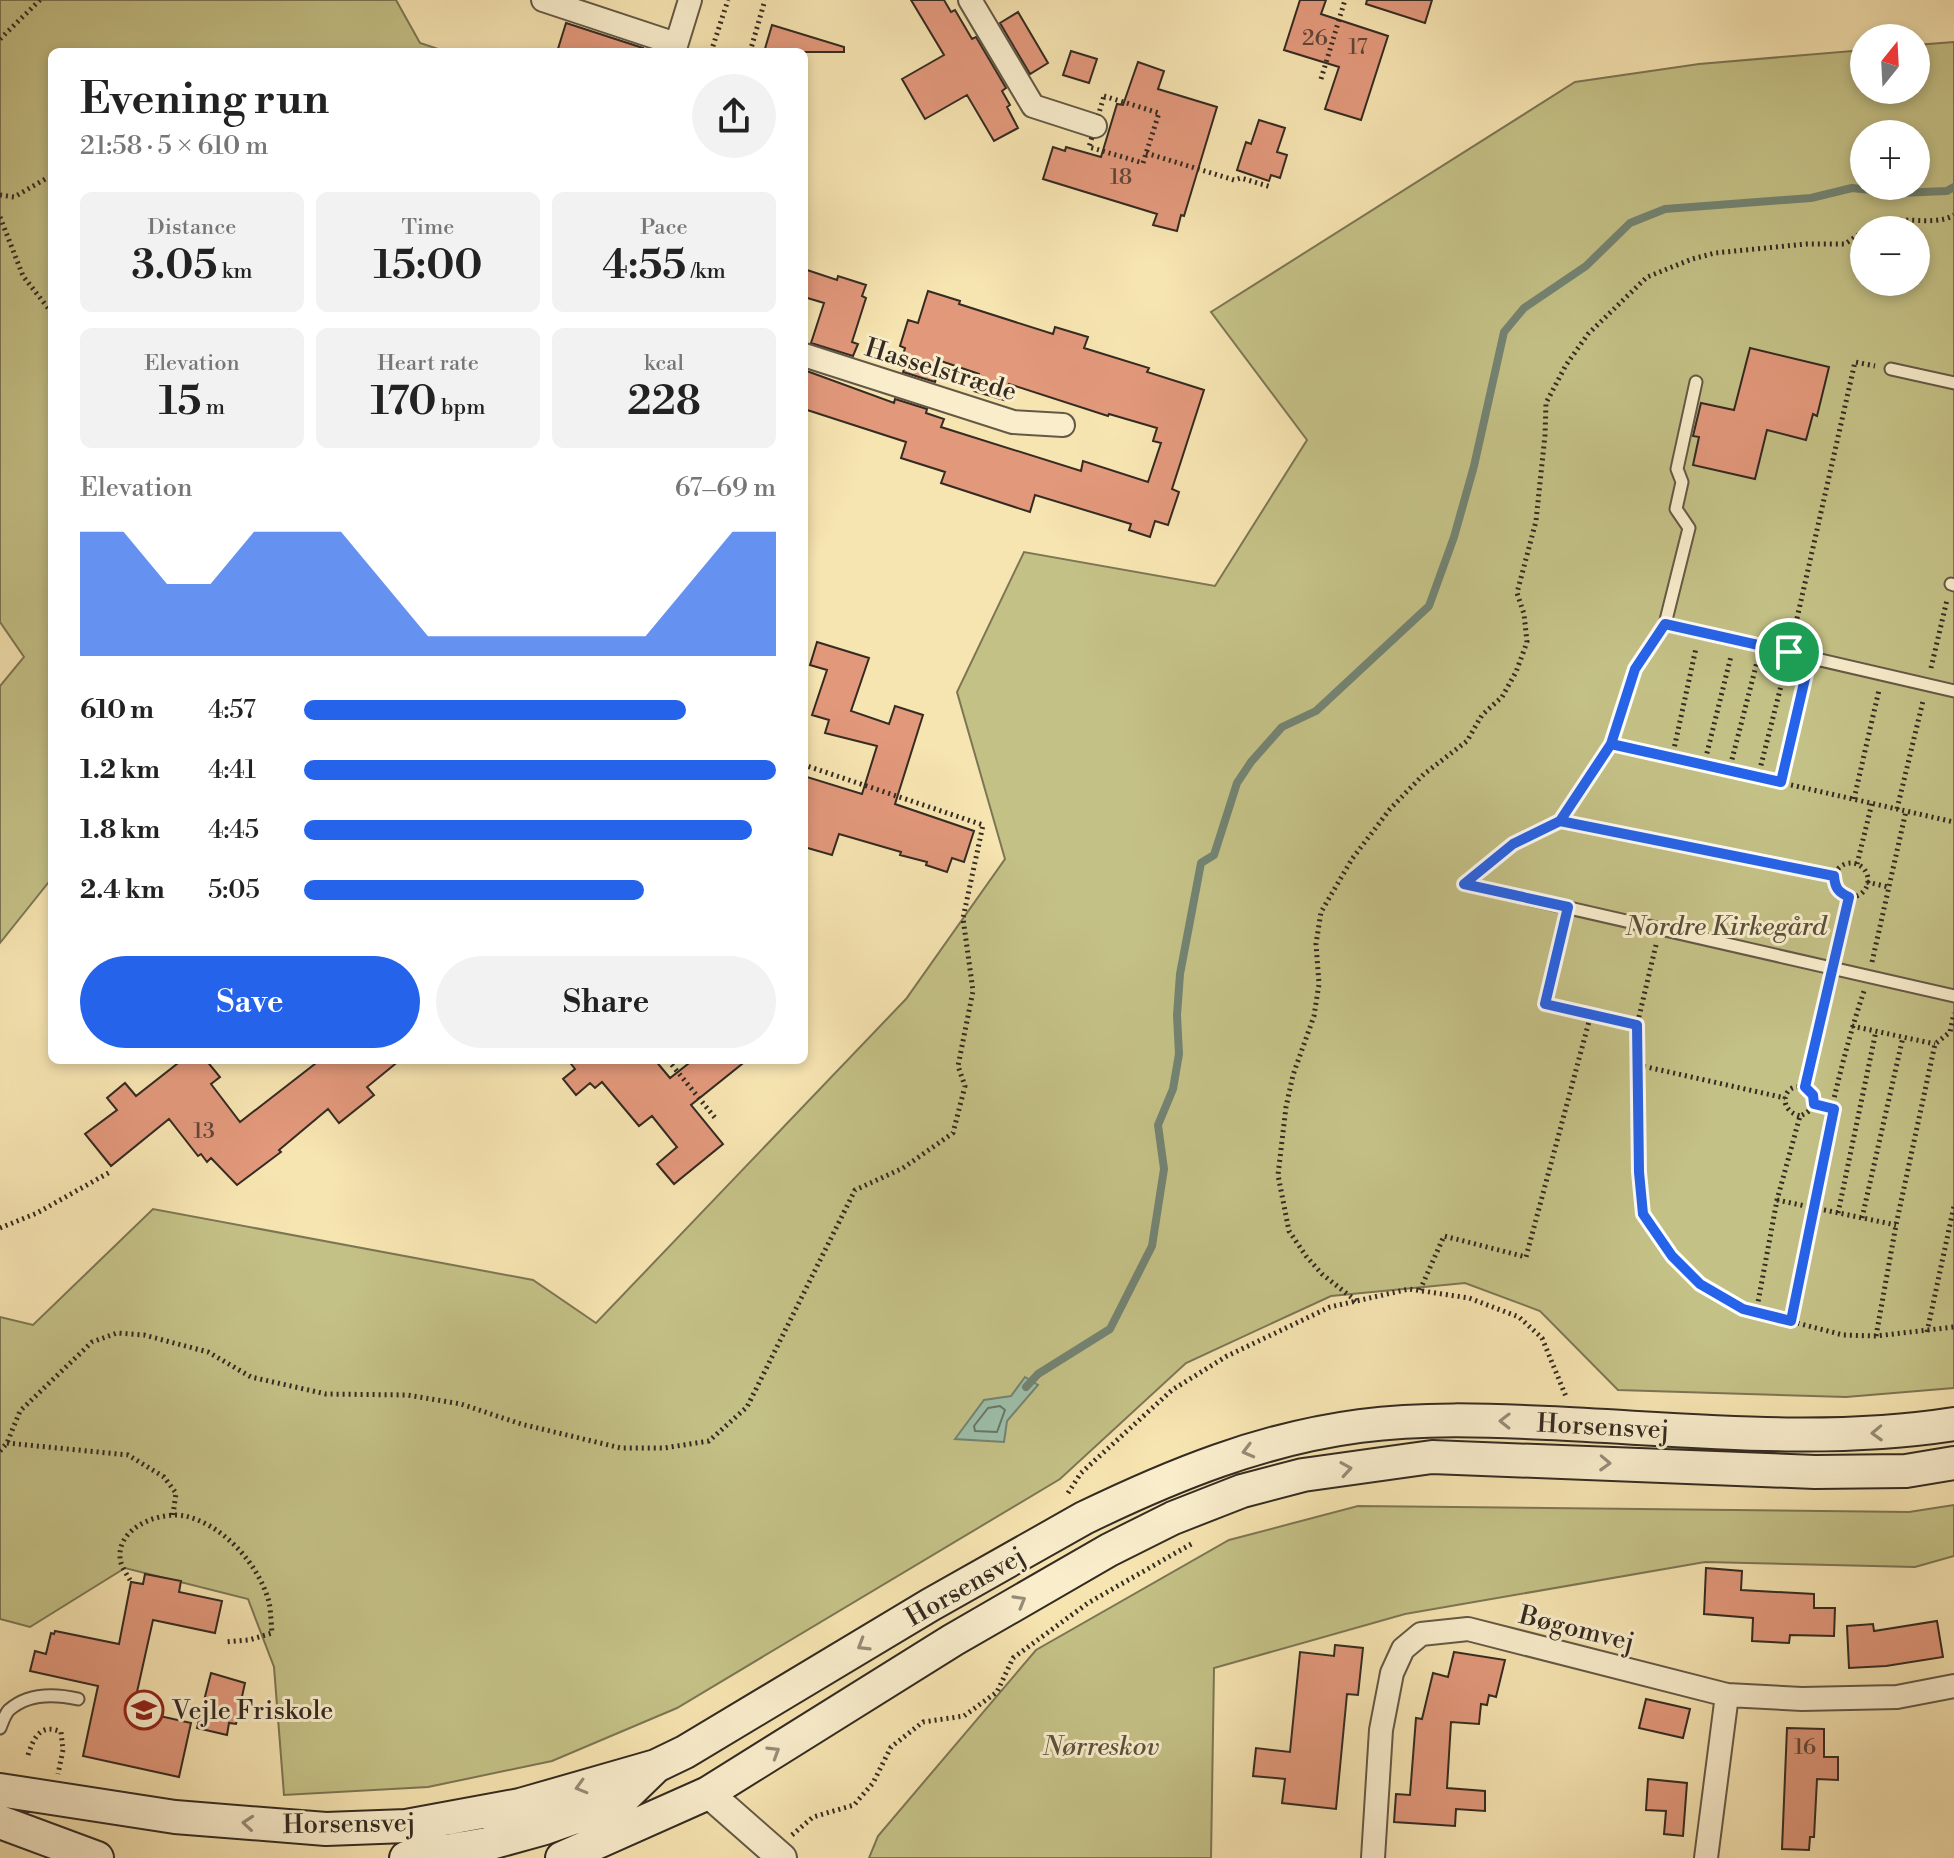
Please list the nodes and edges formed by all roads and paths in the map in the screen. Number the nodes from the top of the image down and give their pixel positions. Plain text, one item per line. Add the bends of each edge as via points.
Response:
1 (40, 0) edge
2 (543, 0) edge
3 (690, 0) edge
4 (728, 0) edge
5 (765, 0) edge
6 (970, 0) edge
7 (1345, 0) edge
8 (0, 39) edge
9 (675, 48) edge
10 (712, 48) edge
11 (751, 48) edge
12 (1321, 79) dead end
13 (1095, 126) junction
14 (1146, 153) junction
15 (47, 178) dead end
16 (1271, 187) dead end
17 (0, 195) edge
18 (1954, 215) edge
19 (0, 217) edge
20 (1930, 220) edge
21 (1850, 240) edge
22 (48, 308) edge
23 (808, 356) edge
24 (1891, 369) joint
25 (1696, 382) dead end
26 (1954, 383) edge
27 (1063, 425) dead end
28 (1665, 624) junction
29 (1700, 631) junction
30 (1736, 640) junction
31 (1761, 646) junction
32 (1789, 652) junction
33 (1810, 657) junction
34 (1883, 674) junction
35 (1954, 691) edge
36 (1611, 744) junction
37 (1672, 758) junction
38 (1704, 765) junction
39 (808, 766) edge
40 (1729, 771) junction
41 (1758, 777) junction
42 (1781, 782) junction
43 (1854, 799) junction
44 (1872, 803) junction
45 (1906, 811) junction
46 (1560, 821) junction
47 (1954, 822) edge
48 (1857, 864) junction
49 (1834, 876) junction
50 (1867, 882) junction
51 (1464, 884) joint
52 (1888, 887) junction
53 (1849, 897) junction
54 (1568, 907) junction
55 (1660, 928) junction
56 (1834, 968) junction
57 (1869, 976) junction
58 (1954, 996) edge
59 (1954, 1013) edge
60 (1591, 1014) junction
61 (1637, 1025) junction
62 (1852, 1026) junction
63 (1876, 1031) junction
64 (1903, 1037) junction
65 (1935, 1044) junction
66 (671, 1064) edge
67 (1638, 1065) junction
68 (1805, 1087) junction
69 (1785, 1098) junction
70 (1814, 1104) junction
71 (1834, 1109) junction
72 (1800, 1116) junction
73 (716, 1119) dead end
74 (110, 1172) dead end
75 (1777, 1200) junction
76 (1954, 1206) edge
77 (1812, 1207) junction
78 (1838, 1213) junction
79 (1862, 1218) junction
80 (1896, 1225) junction
81 (0, 1228) edge
82 (1420, 1290) junction
83 (1356, 1301) junction
84 (1756, 1313) junction
85 (1791, 1321) junction
86 (1954, 1327) edge
87 (1927, 1332) junction
88 (1876, 1336) junction
89 (1569, 1403) dead end
90 (1954, 1424) edge
91 (7, 1443) junction
92 (0, 1451) edge
93 (1954, 1463) edge
94 (1065, 1498) dead end
95 (173, 1515) junction
96 (1200, 1539) dead end
97 (130, 1580) dead end
98 (225, 1642) dead end
99 (1954, 1686) edge
100 (1727, 1695) junction
101 (78, 1699) dead end
102 (0, 1728) edge
103 (28, 1755) dead end
104 (656, 1766) junction
105 (57, 1781) dead end
106 (0, 1790) edge
107 (708, 1793) junction
108 (0, 1822) edge
109 (777, 1855) edge
110 (97, 1858) edge
111 (406, 1858) edge
112 (562, 1858) edge
113 (1373, 1858) edge
114 (1706, 1858) edge

1 - 8 path
2 - 9 street
3 - 9 street
4 - 10 path
5 - 11 path
6 - 13 street via 1033,106
7 - 12 path
13 - 14 path via 1089,147 1143,163
13 - 14 path via 1104,96 1159,113
14 - 16 path
15 - 17 path via 14,197
18 - 20 path
19 - 22 path via 23,276
21 - 83 path via 1715,253 1647,277 1588,334 1546,403 1536,521 1517,593 1527,642 1516,672 1467,741 1390,809 1321,912 1314,1016 1293,1075 1278,1175 1289,1231 1322,1274
23 - 27 street, Hasselstræde via 1013,422
24 - 26 lane
24 - 32 path via 1855,362
25 - 28 lane via 1677,469 1682,482 1676,509 1689,528
28 - 29 lane
28 - 36 path via 1635,669
29 - 30 lane
29 - 37 path
30 - 31 lane
30 - 38 path
31 - 32 lane
31 - 40 path
32 - 33 lane
32 - 41 path
33 - 34 lane
33 - 42 path
34 - 35 lane
34 - 43 path
36 - 37 path
36 - 46 path
37 - 38 path
38 - 40 path
39 - 91 path via 983,825 963,918 973,991 958,1066 965,1086 953,1133 903,1168 855,1190 747,1407 709,1441 621,1448 461,1404 407,1395 326,1394 251,1377 208,1352 117,1333 92,1342 20,1411
40 - 41 path
41 - 42 path
42 - 43 path
43 - 44 path
44 - 45 path
44 - 48 path
45 - 47 path
45 - 52 path
46 - 49 path
46 - 51 path via 1513,844
48 - 49 path via 1839,867
48 - 50 path
49 - 53 path via 1835,887
50 - 52 path
50 - 53 path via 1863,891
51 - 54 lane
52 - 57 path
53 - 56 path
54 - 55 lane
54 - 60 path via 1545,1004
55 - 56 lane
55 - 61 path
56 - 57 lane
56 - 68 path
57 - 58 lane
57 - 62 path
59 - 65 path via 1950,1032
60 - 61 path
60 - 82 path via 1526,1257 1444,1236
61 - 67 path
62 - 63 path
62 - 71 path
63 - 64 path
63 - 78 path
64 - 65 path
64 - 79 path
65 - 80 path
66 - 73 path
67 - 69 path
67 - 84 path via 1643,1214 1672,1256 1700,1284
68 - 69 path via 1789,1090
68 - 70 path
69 - 72 path via 1791,1113
70 - 71 path
70 - 72 path
71 - 77 path
72 - 75 path
74 - 81 path
75 - 77 path
75 - 84 path
76 - 87 path
77 - 78 path
77 - 85 path
78 - 79 path
79 - 80 path
80 - 88 path
82 - 83 path
82 - 89 path via 1469,1298 1519,1317 1542,1338
83 - 94 path via 1330,1307 1240,1350 1172,1390 1081,1473
84 - 85 path
85 - 88 path via 1843,1335
86 - 87 path
87 - 88 path
90 -> 104 main road, Horsensvej via 1906,1432 1816,1435 1429,1421 1359,1426 1256,1449 1158,1482 1084,1518
91 - 92 path
91 - 95 path via 128,1455 164,1477 176,1493
107 -> 93 main road, Horsensvej via 1109,1550 1242,1491 1303,1475 1432,1457 1815,1472 1906,1471
95 - 97 path via 160,1515 132,1529 120,1547 120,1561
95 - 98 path via 213,1529 259,1574 270,1605 272,1633
96 - 109 path via 1088,1603 1013,1658 997,1692 964,1716 923,1722 891,1747 873,1783 854,1805 813,1817
99 - 100 street, Bøgomvej via 1897,1697
100 - 113 street, Bøgomvej via 1468,1629 1421,1634 1403,1649 1392,1673 1381,1730
100 - 114 street
101 - 102 lane via 56,1694 33,1698 7,1711
103 - 105 path via 40,1731 61,1732
104 -> 106 main road, Horsensvej via 520,1805 406,1826 326,1829 175,1817
104 - 111 main road via 619,1802 516,1836
107 - 109 street
107 - 112 main road, Horsensvej
108 - 110 main road

